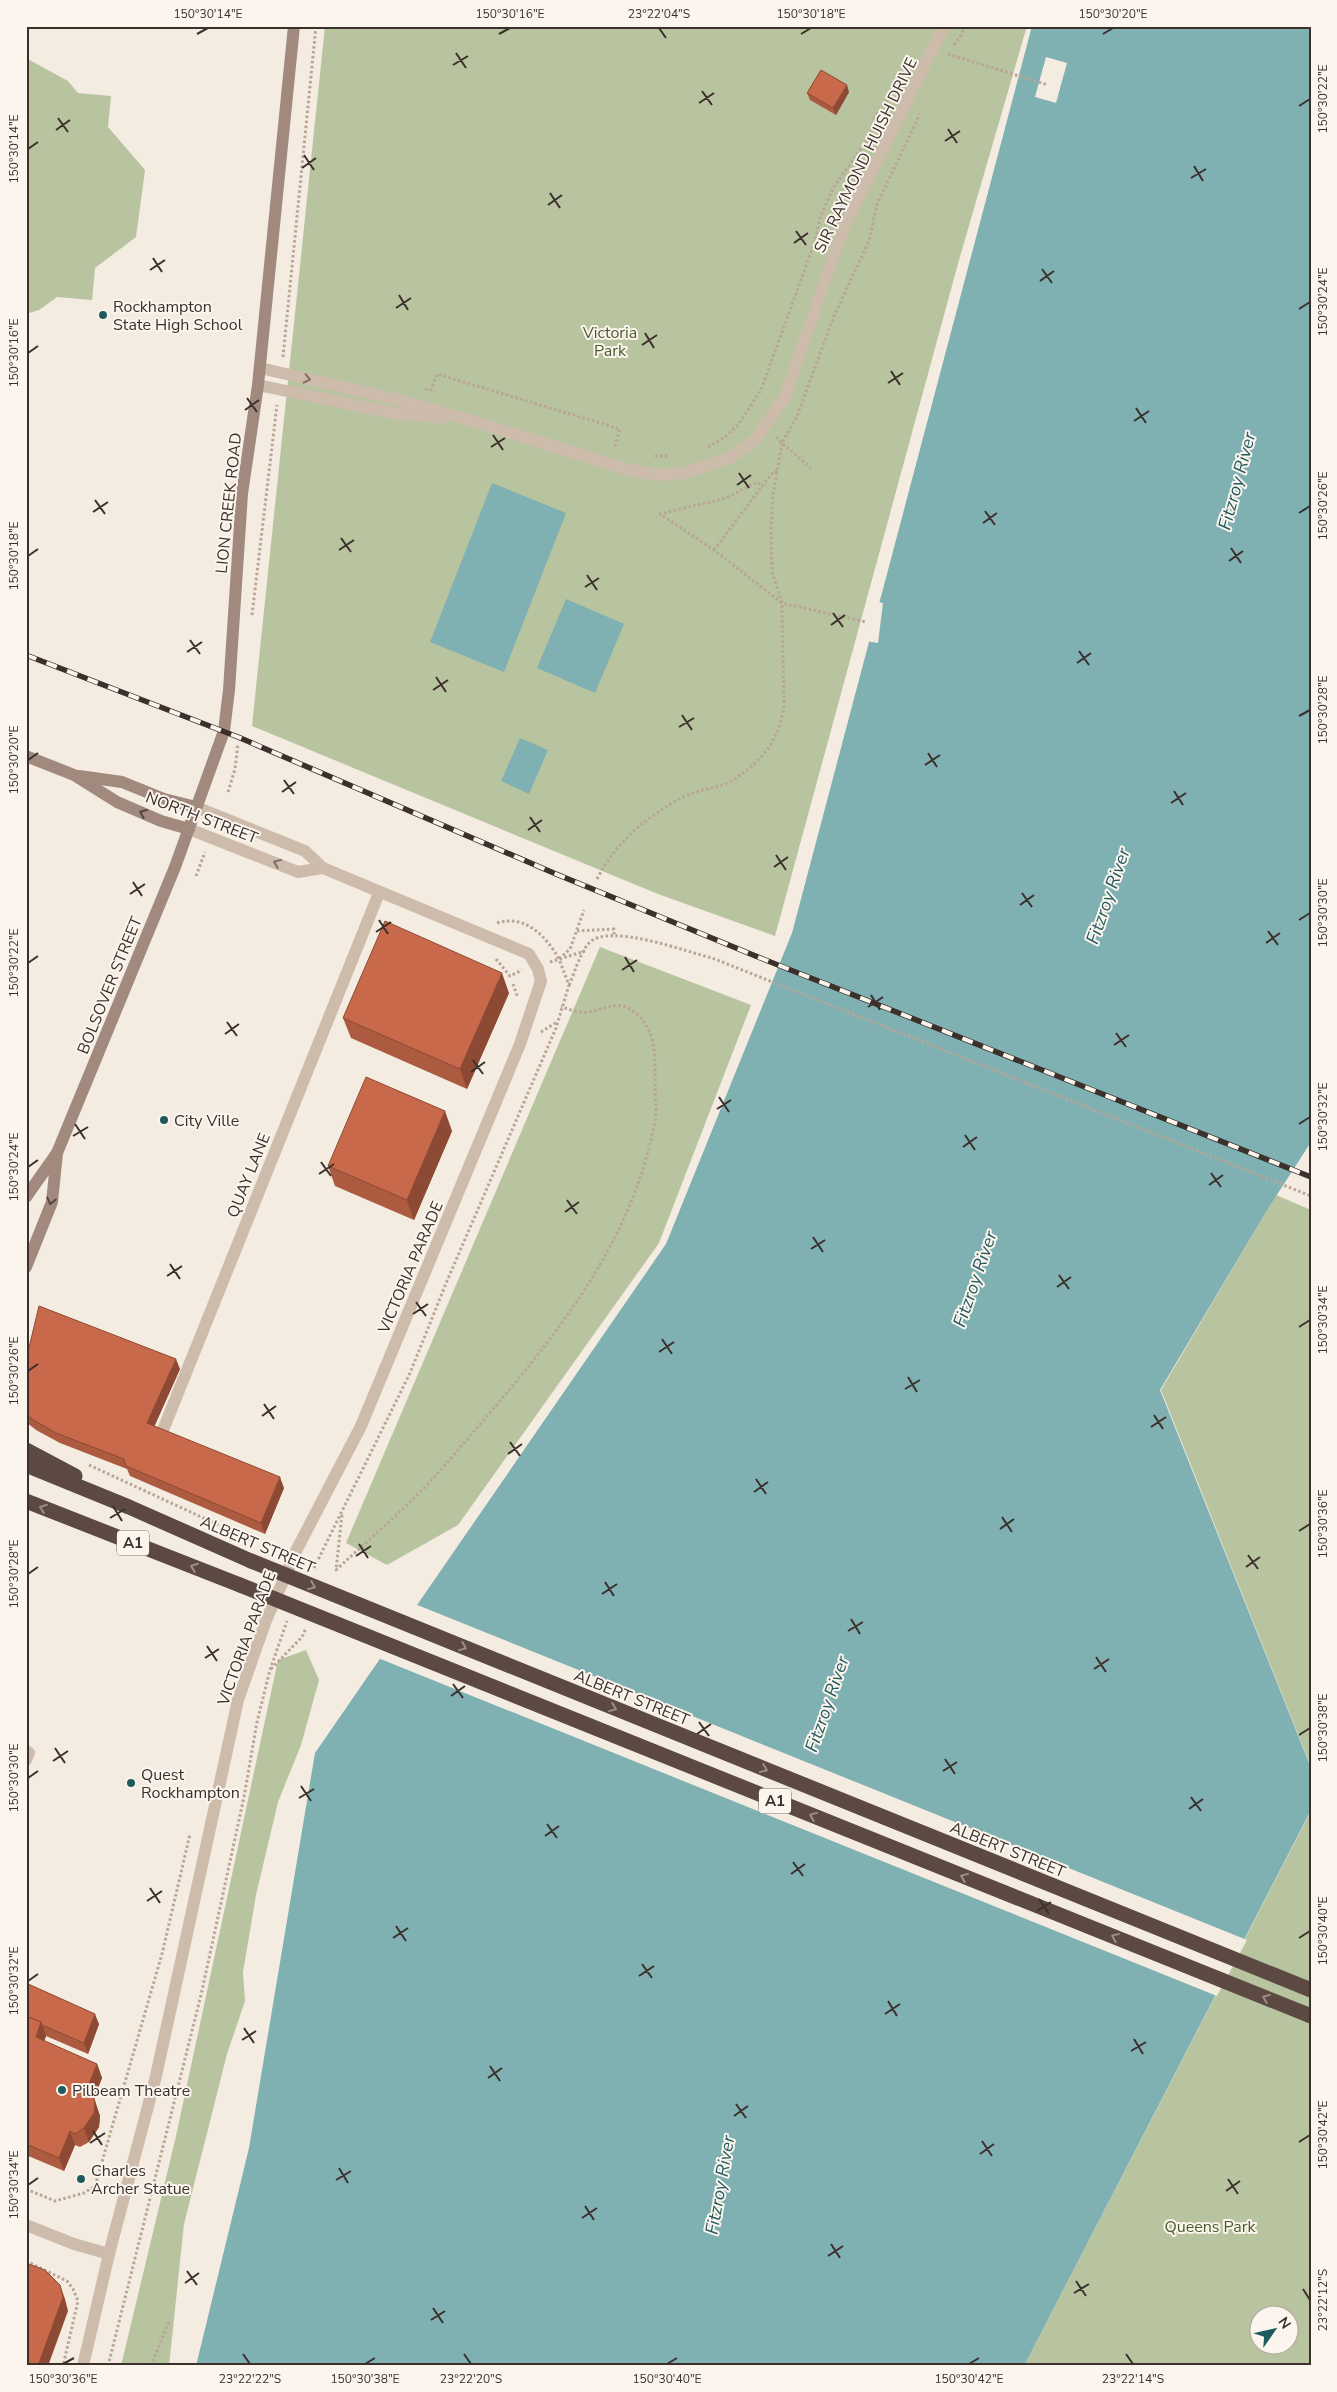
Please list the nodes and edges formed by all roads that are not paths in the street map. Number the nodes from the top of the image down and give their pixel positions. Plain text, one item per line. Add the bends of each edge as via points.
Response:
1 (294, 26) edge
2 (944, 26) edge
3 (260, 368) junction
4 (258, 385) junction
5 (476, 422) junction
6 (26, 756) edge
7 (74, 776) junction
8 (196, 807) junction
9 (189, 829) junction
10 (323, 868) junction
11 (379, 893) junction
12 (506, 944) joint
13 (57, 1153) junction
14 (26, 1197) edge
15 (26, 1267) edge
16 (26, 1450) edge
17 (153, 1454) edge
18 (26, 1465) edge
19 (26, 1501) edge
20 (128, 1506) junction
21 (26, 1751) edge
22 (26, 1760) edge
23 (1311, 1990) edge
24 (1311, 2016) edge
25 (26, 2225) edge
26 (109, 2254) junction
27 (82, 2366) edge

1 - 3 street, LION CREEK ROAD
2 - 5 street, SIR RAYMOND HUISH DRIVE via 843,229 784,396 754,441 716,464 684,473 659,475 628,470
3 - 4 street, LION CREEK ROAD
3 -> 5 street, SIR RAYMOND HUISH DRIVE via 395,399
4 - 5 street, SIR RAYMOND HUISH DRIVE via 392,413
4 - 8 street, LION CREEK ROAD via 242,494 224,731
6 - 7 street, NORTH STREET
7 - 8 street, NORTH STREET via 122,782
9 -> 7 street, NORTH STREET via 117,802
8 - 9 street, LION CREEK ROAD
8 - 10 street, NORTH STREET via 305,851
10 -> 9 street, NORTH STREET via 298,872
9 - 13 street, BOLSOVER STREET
10 - 11 street, NORTH STREET
11 - 12 street, NORTH STREET
11 - 17 street, QUAY LANE
12 - 26 street, VICTORIA PARADE via 529,954 541,981 520,1044 361,1426 296,1551 238,1700 156,2076
13 - 14 street, BOLSOVER STREET
13 -> 15 street, BOLSOVER STREET via 52,1202
16 - 20 highway
18 - 20 highway, ALBERT STREET / A1
24 -> 19 highway, A1, bridge
20 -> 23 highway, ALBERT STREET / A1, bridge via 251,1561
21 - 22 street via 29,1753
25 - 26 street
26 - 27 street, VICTORIA PARADE

